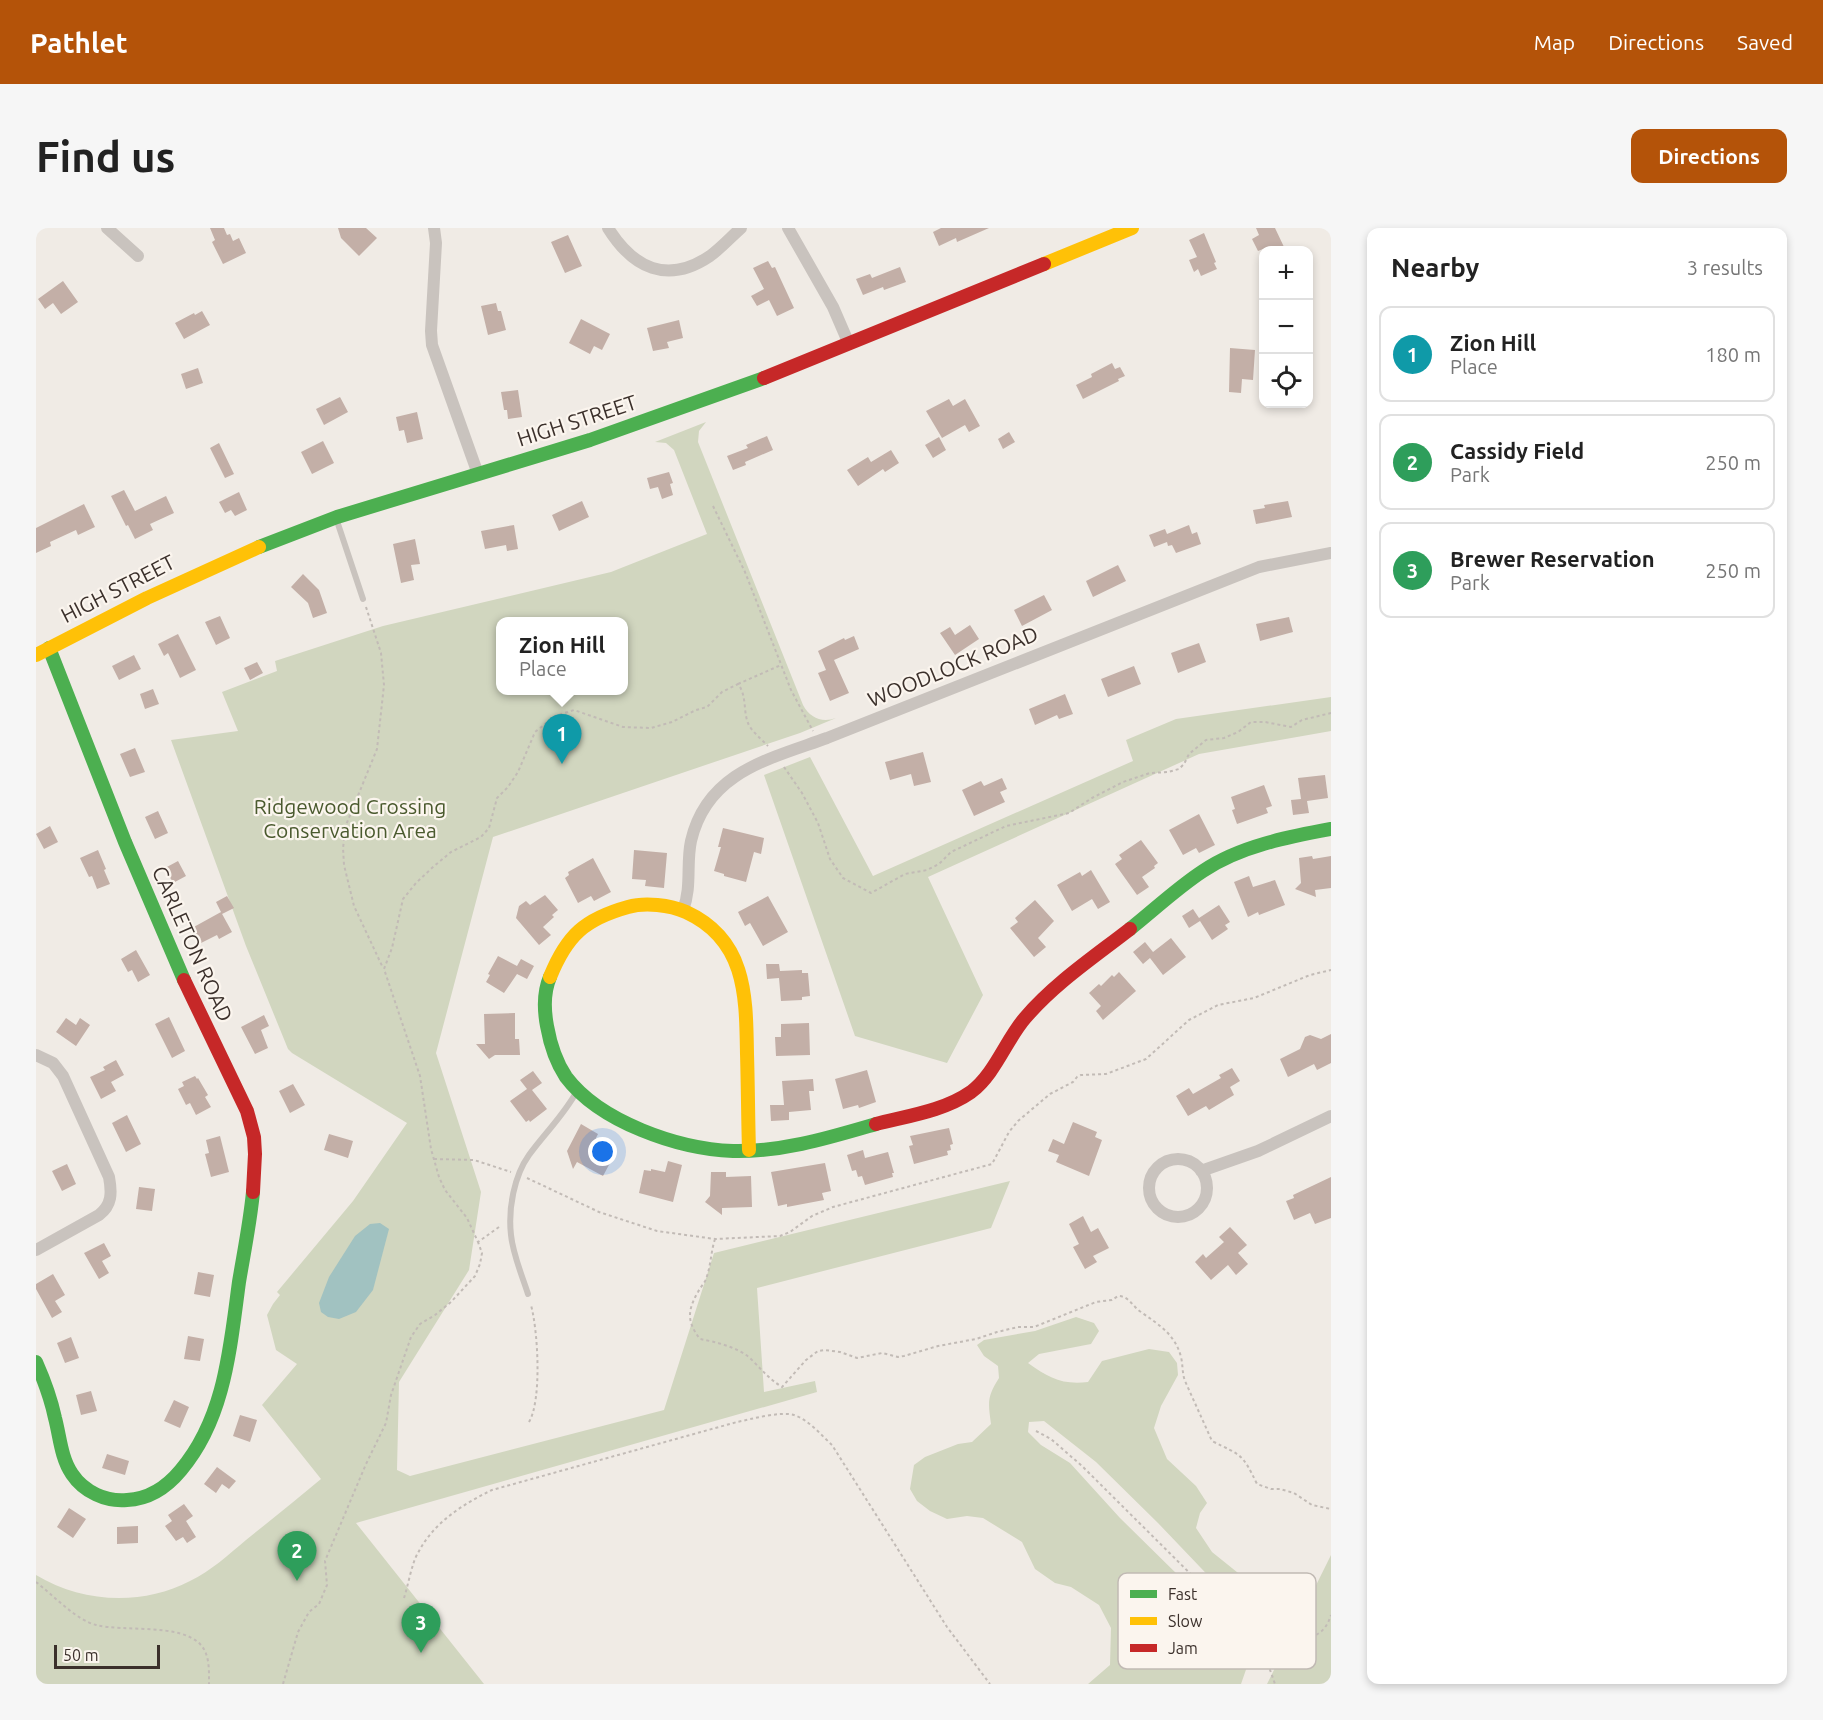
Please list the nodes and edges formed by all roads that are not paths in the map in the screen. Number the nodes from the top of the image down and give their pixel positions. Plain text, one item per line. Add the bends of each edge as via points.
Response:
1 (107, 228) edge
2 (434, 228) edge
3 (608, 228) edge
4 (741, 228) edge
5 (788, 228) edge
6 (1132, 228) edge
7 (138, 256) dead end
8 (849, 344) junction
9 (478, 474) junction
10 (336, 517) junction
11 (1331, 553) edge
12 (363, 599) road end
13 (49, 648) junction
14 (36, 655) edge
15 (1331, 829) edge
16 (683, 910) junction
17 (36, 1055) edge
18 (578, 1089) junction
19 (1331, 1116) edge
20 (749, 1150) junction
21 (1202, 1171) junction
22 (36, 1250) edge
23 (528, 1293) road end
24 (36, 1362) edge

1 - 7 street
2 - 9 street via 432,345
3 - 4 street via 635,261 652,269 670,271 710,256
5 - 8 street via 833,307
6 - 8 street, HIGH STREET
8 - 9 street, HIGH STREET via 634,426
9 - 10 street, HIGH STREET
10 - 12 lane
10 - 13 street, HIGH STREET via 184,579
11 - 16 street, WOODLOCK ROAD via 1259,567 741,772 723,784 702,810 690,845
13 - 14 street, HIGH STREET
13 - 24 street, CARLETON ROAD via 133,865 249,1117 254,1138 254,1181 221,1391 206,1433 172,1480 150,1495 133,1500 112,1500 91,1491 73,1474 61,1450 56,1420
15 - 20 street via 1272,841 1203,871 1045,996 1023,1020 983,1080 957,1100 794,1147
16 - 18 street via 641,903 623,906 582,926 558,955 546,992 546,1026 558,1061
16 - 20 street via 718,934 742,980 746,996
17 - 22 street via 53,1063 63,1076 109,1177 111,1195 106,1210
18 - 20 street via 590,1101 656,1135 713,1149
18 - 23 lane via 518,1174 511,1208 511,1236
19 - 21 street via 1258,1151
21 - 21 street via 1207,1191 1203,1203 1193,1213 1172,1217 1154,1206 1149,1185 1158,1167 1179,1159

